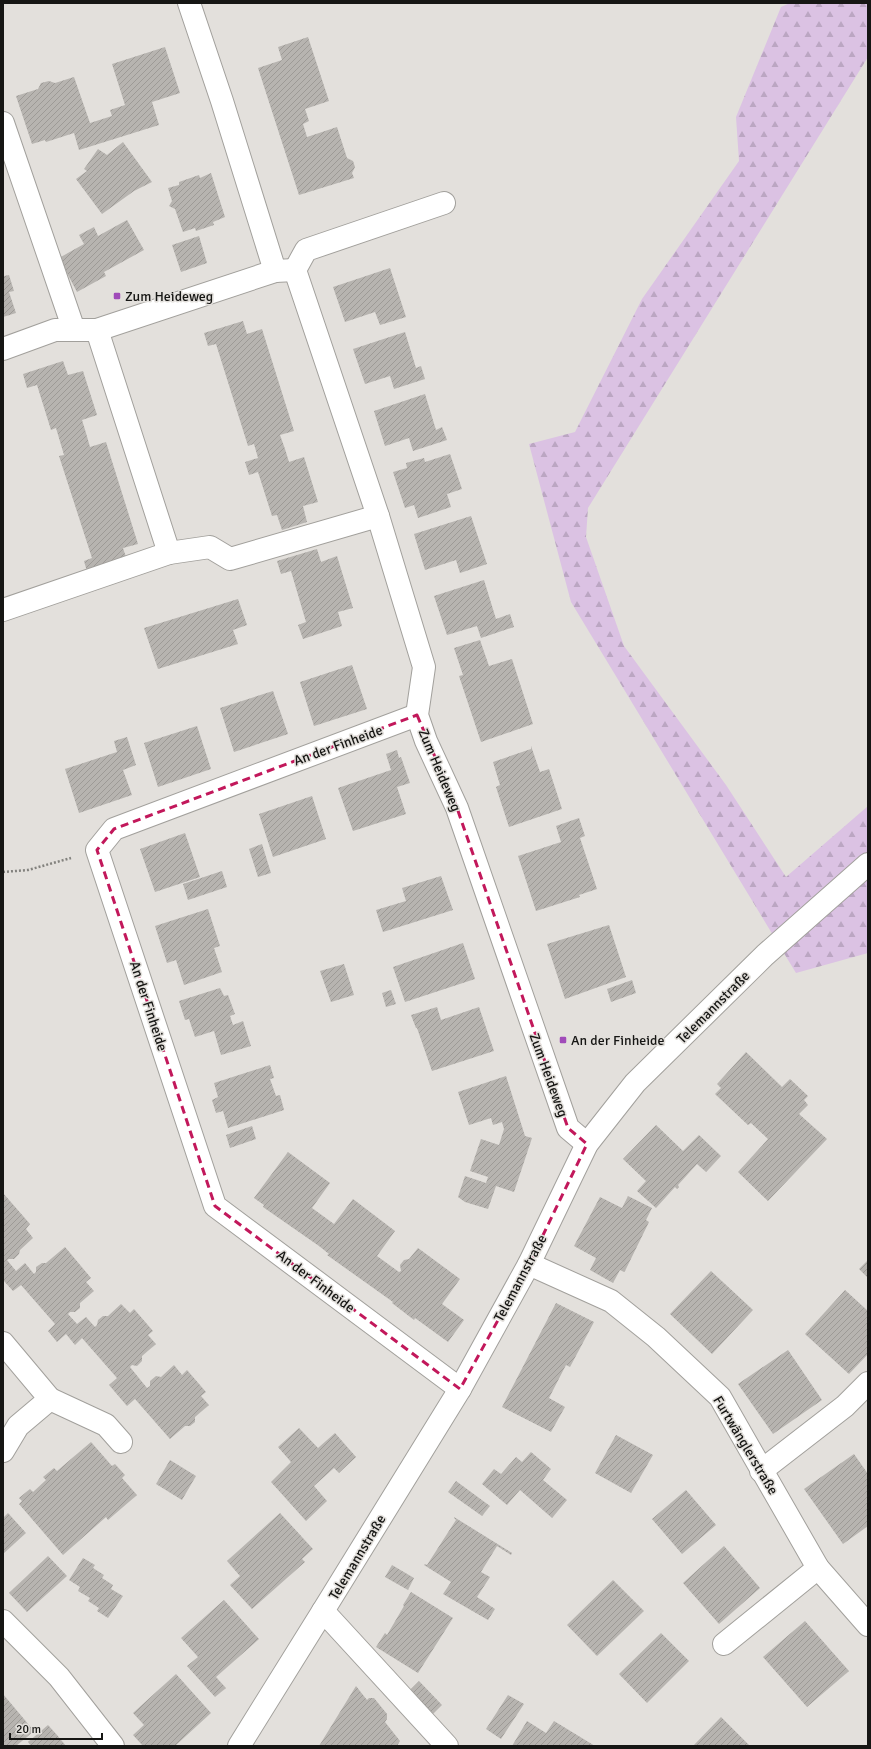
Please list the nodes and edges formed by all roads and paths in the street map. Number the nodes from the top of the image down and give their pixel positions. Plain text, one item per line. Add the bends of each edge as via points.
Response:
1 (189, 3) edge
2 (3, 123) edge
3 (444, 203) dead end
4 (285, 271) junction
5 (74, 330) junction
6 (97, 330) junction
7 (3, 349) edge
8 (378, 516) junction
9 (169, 553) junction
10 (3, 610) edge
11 (417, 715) junction
12 (97, 850) junction
13 (868, 864) edge
14 (3, 872) edge
15 (587, 1144) junction
16 (529, 1264) junction
17 (3, 1342) edge
18 (868, 1383) edge
19 (460, 1389) junction
20 (50, 1399) junction
21 (121, 1442) dead end
22 (3, 1451) edge
23 (761, 1471) junction
24 (818, 1568) junction
25 (323, 1611) junction
26 (3, 1621) edge
27 (868, 1624) edge
28 (724, 1644) dead end
29 (113, 1746) edge
30 (239, 1746) edge
31 (447, 1746) edge

1 - 4 street, Zum Heideweg
2 - 5 street
3 - 4 street via 306,250
4 - 6 street
4 - 8 street, Zum Heideweg
5 - 6 street
5 - 7 street via 55,330
6 - 9 street
8 - 9 street via 230,559 210,547
8 - 11 street, Zum Heideweg via 424,667
9 - 10 street
11 - 12 street, An der Finheide via 114,829
11 - 15 street, Zum Heideweg via 426,741 457,808 568,1128
12 - 14 path via 28,870
12 - 19 street, An der Finheide via 215,1206
13 - 15 street, Telemannstraße via 765,955 641,1078
15 - 16 street, Telemannstraße
16 - 19 street, Telemannstraße
16 - 23 street, Furtwänglerstraße via 611,1301 656,1337 720,1397
17 - 20 street
18 - 23 street via 845,1406
19 - 25 street, Telemannstraße
20 - 21 street via 106,1425
20 - 22 street via 18,1426
23 - 24 street, Furtwänglerstraße
24 - 27 street, Furtwänglerstraße
24 - 28 street
25 - 30 street, Telemannstraße
25 - 31 street
26 - 29 street via 59,1677

